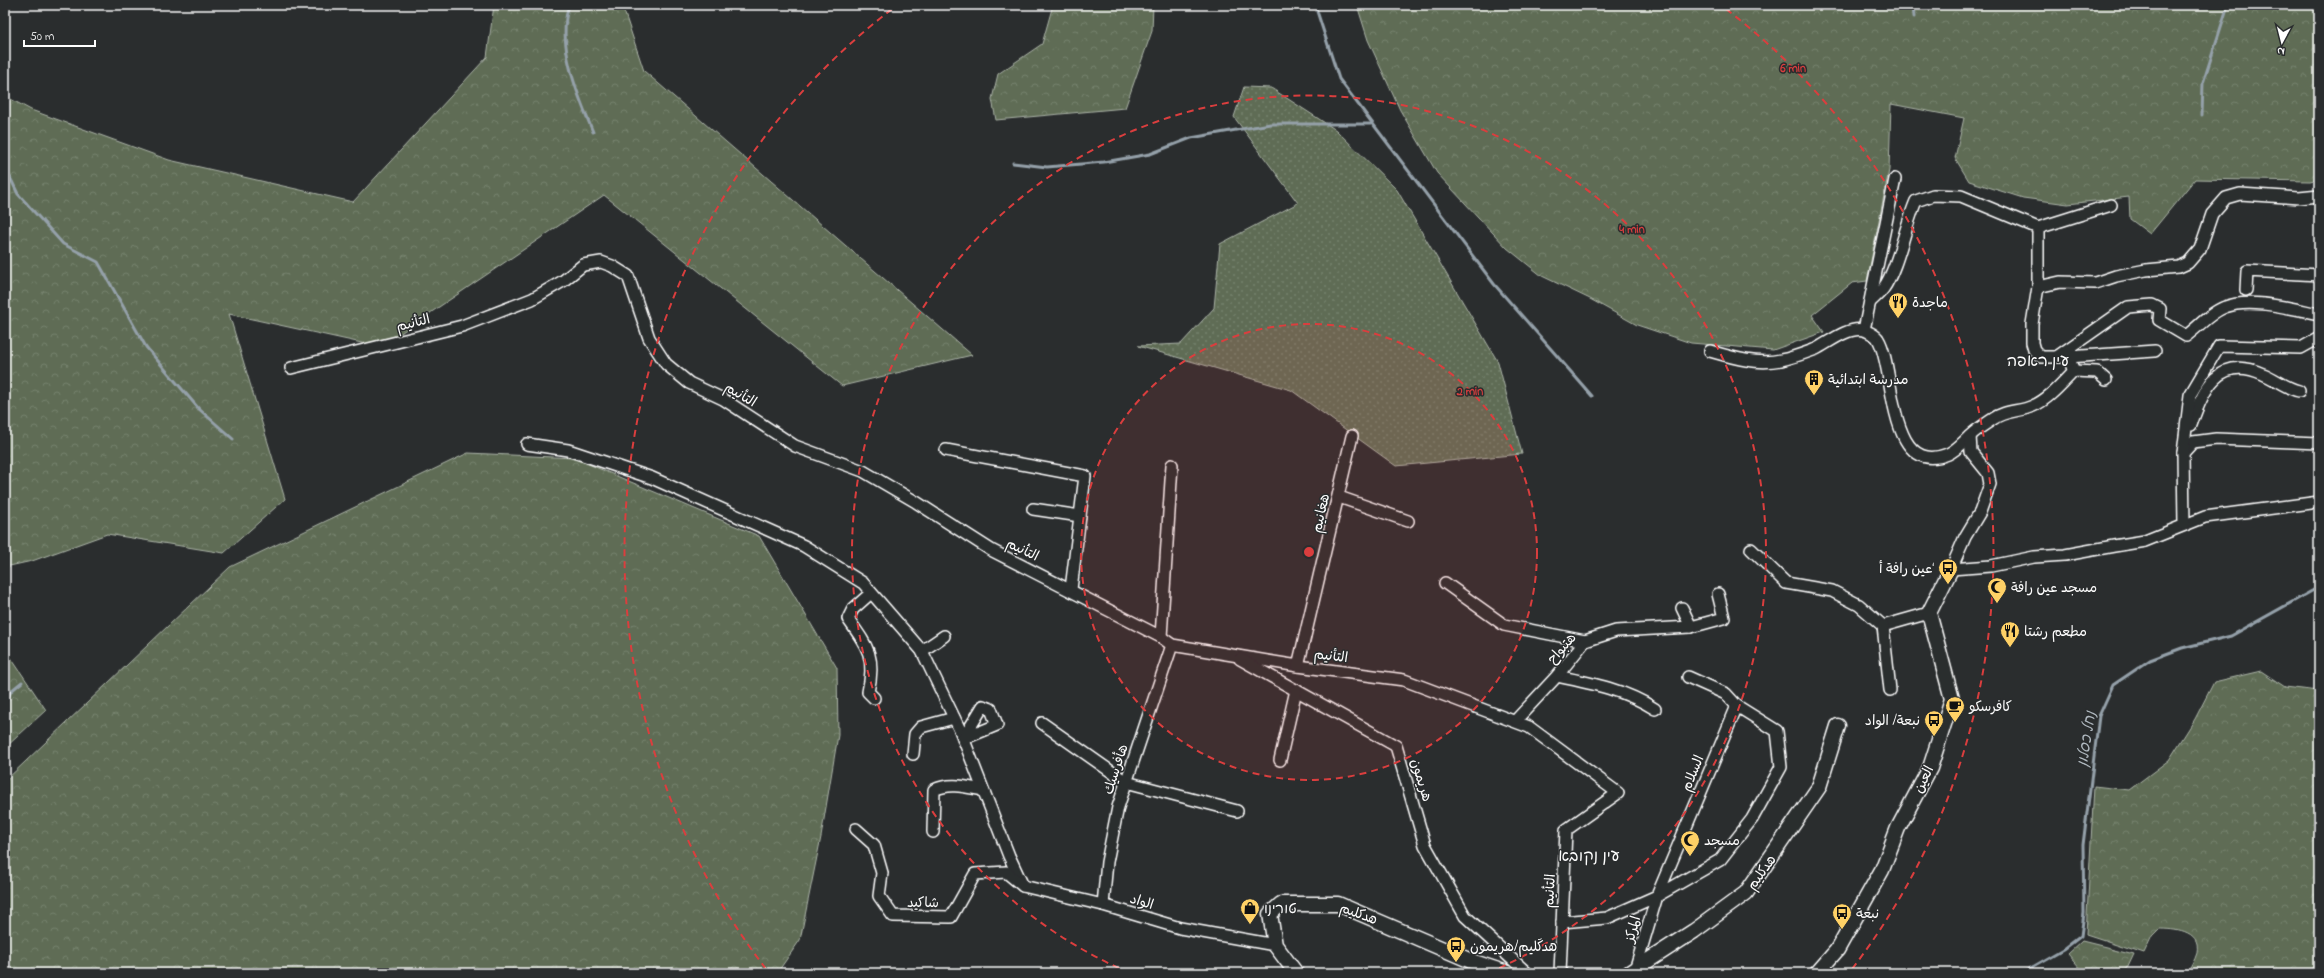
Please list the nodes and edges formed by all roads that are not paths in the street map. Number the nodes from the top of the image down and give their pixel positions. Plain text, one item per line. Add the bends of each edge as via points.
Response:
1 (1895, 179) dead end
2 (2319, 196) edge
3 (2111, 205) dead end
4 (2038, 228) junction
5 (2319, 275) edge
6 (2038, 287) junction
7 (2246, 290) dead end
8 (1870, 302) junction
9 (2319, 314) edge
10 (1864, 330) junction
11 (2319, 338) edge
12 (1710, 351) dead end
13 (2155, 351) dead end
14 (2063, 356) junction
15 (291, 368) dead end
16 (2074, 371) junction
17 (2106, 380) dead end
18 (2299, 391) dead end
19 (1352, 436) dead end
20 (1970, 436) junction
21 (2319, 443) edge
22 (527, 444) dead end
23 (946, 450) dead end
24 (2182, 452) junction
25 (1172, 465) dead end
26 (1339, 498) junction
27 (2319, 502) edge
28 (1033, 509) dead end
29 (1080, 516) junction
30 (1408, 521) dead end
31 (2184, 525) junction
32 (1751, 549) dead end
33 (1951, 569) junction
34 (1445, 583) dead end
35 (1071, 589) junction
36 (871, 593) junction
37 (1718, 594) dead end
38 (1682, 608) dead end
39 (1929, 613) junction
40 (1691, 626) junction
41 (1883, 626) junction
42 (944, 636) dead end
43 (1161, 637) junction
44 (1585, 641) junction
45 (1172, 645) junction
46 (922, 651) junction
47 (1232, 654) junction
48 (1298, 666) junction
49 (1558, 676) junction
50 (1688, 677) dead end
51 (1296, 690) junction
52 (1890, 690) dead end
53 (874, 698) dead end
54 (1737, 706) junction
55 (1655, 709) dead end
56 (954, 718) junction
57 (1516, 720) junction
58 (1042, 722) dead end
59 (1838, 726) dead end
60 (913, 754) dead end
61 (1280, 760) dead end
62 (1126, 782) junction
63 (983, 790) junction
64 (1237, 811) dead end
65 (856, 829) dead end
66 (932, 832) dead end
67 (1006, 872) joint
68 (1023, 886) junction
69 (1656, 896) junction
70 (1103, 905) junction
71 (1562, 922) junction
72 (1276, 945) junction
73 (1632, 971) edge
74 (1296, 973) edge
75 (1507, 973) edge
76 (1527, 973) edge
77 (1560, 973) edge
78 (1817, 973) edge

1 - 8 street
2 - 6 street via 2299,198 2240,194 2226,198 2212,214 2200,249 2188,263 2178,267 2116,276 2095,283 2060,282
3 - 4 street
4 - 6 street
4 - 8 street via 1961,196 1933,195 1916,201 1884,288
5 - 7 street via 2280,278 2247,271
6 - 14 street via 2032,324 2034,350 2040,357
8 - 10 street
9 - 14 street via 2291,308 2241,303 2224,307 2186,336 2159,320 2160,309 2152,305 2128,307
10 - 12 street via 1851,331 1814,349 1763,363
10 - 20 street via 1878,337 1884,352 1894,411 1902,434 1912,450 1930,457 1946,454 1955,450
11 - 24 street via 2301,348 2219,346 2190,395
13 - 14 street
14 - 16 street
15 - 35 street, التأنيم via 462,326 532,299 563,281 583,265 601,262 628,276 649,338 666,364 689,383 723,399 795,446 863,471 990,550
16 - 17 street via 2097,372
16 - 20 street via 2041,402 1995,418
18 - 24 street via 2287,388 2264,374 2247,368 2230,368 2217,375 2207,387
19 - 26 street, هغانيم
20 - 33 street via 1970,452 1988,474 1990,484 1984,506 1965,537
21 - 24 street via 2216,439 2193,442
22 - 36 street via 568,450 652,478 804,546 863,583
23 - 29 street via 1086,476
24 - 31 street
25 - 43 street
26 - 30 street
26 - 48 street, هغانيم
27 - 31 street via 2205,517
28 - 29 street
29 - 35 street
31 - 33 street via 2145,541 1991,566
32 - 41 street via 1786,583 1832,591 1859,605
33 - 39 street
34 - 44 street via 1504,625
35 - 43 street, التأنيم
36 - 46 street
36 - 53 street via 853,609 848,619 868,649 872,664 868,692
37 - 40 street, هتبواح via 1724,618
38 - 40 street
39 - 41 street
39 - 78 street, العين via 1952,699 1930,768 1898,828 1882,870 1837,950
40 - 44 street, هتبواح via 1616,631
41 - 52 street
42 - 46 street
43 - 45 street, التأنيم
44 - 49 street, هتبواح
45 - 47 street, التأنيم
45 - 62 street, هأفرسيك
46 - 56 street
47 - 48 street, التأنيم
47 - 51 street, هريمون
48 - 57 street, التأنيم via 1404,680
49 - 55 street via 1639,698
49 - 57 street, هتبواح
50 - 54 street via 1726,694
51 - 61 street
51 - 76 street, هريمون via 1396,746 1425,845 1461,909
54 - 69 street, السلام
54 - 69 street via 1777,731 1781,767 1745,829 1720,860
56 - 60 street via 921,727 915,734
56 - 63 street
57 - 71 street, التأنيم via 1618,793 1566,830
58 - 62 street
59 - 73 street, هدكليم via 1819,786 1746,893
62 - 64 street
62 - 70 street, هأفرسيك via 1107,862
63 - 66 street via 960,785 943,786 934,790
63 - 68 street
65 - 67 street, شاكيد via 874,845 882,873 879,896 892,916 951,917 975,874
67 - 68 street, الواد
68 - 70 street, الواد
69 - 71 street via 1606,918
69 - 73 street, المركز
70 - 72 street, الواد via 1180,928
71 - 77 street, التأنيم
72 - 74 street, هدكليم
72 - 75 street, هدكليم via 1270,914 1281,904 1338,904 1472,961

